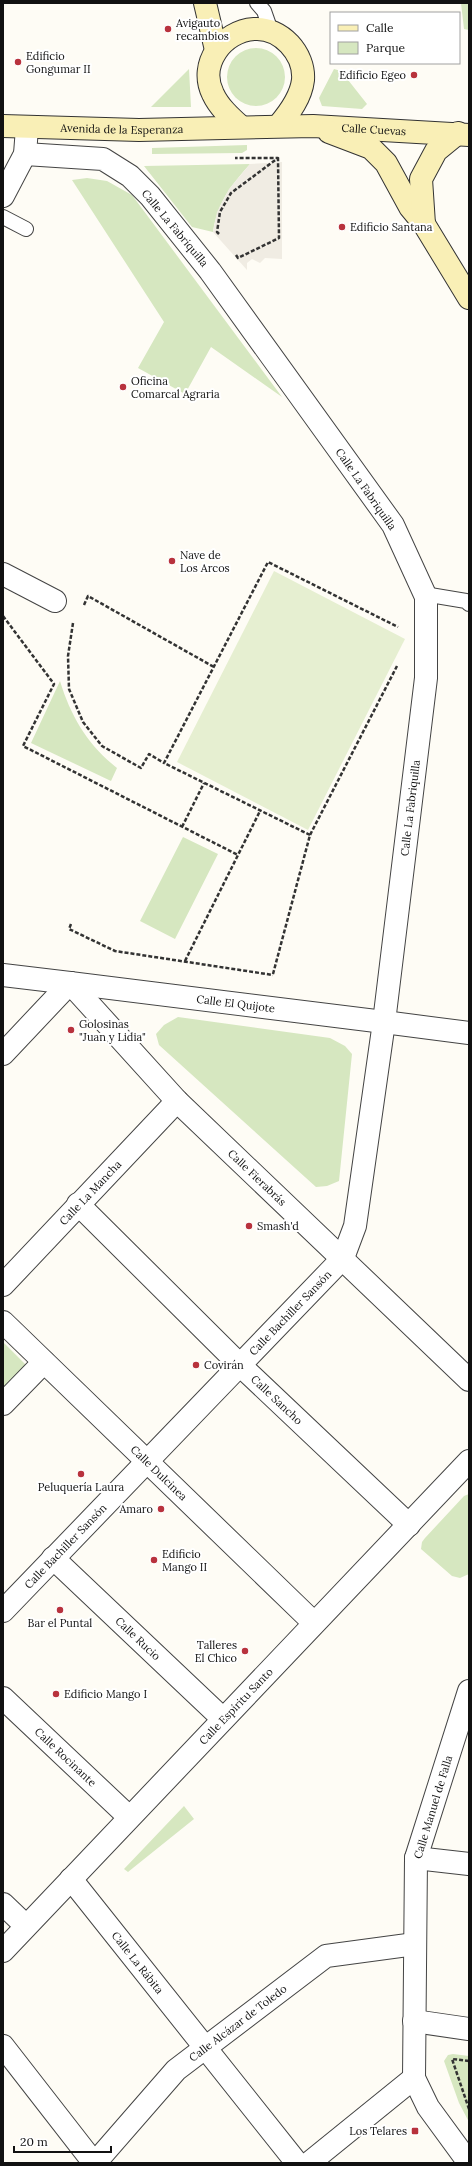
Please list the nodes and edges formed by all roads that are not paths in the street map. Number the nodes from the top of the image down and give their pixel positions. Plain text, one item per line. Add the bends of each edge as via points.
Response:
1 (205, 3) edge
2 (257, 3) edge
3 (270, 31) junction
4 (216, 50) junction
5 (279, 125) junction
6 (3, 126) edge
7 (240, 126) junction
8 (313, 126) junction
9 (27, 128) junction
10 (464, 134) edge
11 (25, 154) junction
12 (3, 196) edge
13 (3, 217) edge
14 (424, 224) junction
15 (26, 229) dead end
16 (469, 298) edge
17 (3, 574) edge
18 (424, 594) junction
19 (55, 600) dead end
20 (469, 604) edge
21 (3, 975) edge
22 (70, 983) junction
23 (384, 1022) junction
24 (469, 1033) edge
25 (3, 1054) edge
26 (177, 1101) junction
27 (78, 1204) junction
28 (343, 1258) junction
29 (3, 1285) edge
30 (3, 1322) edge
31 (44, 1362) junction
32 (241, 1366) junction
33 (469, 1380) edge
34 (3, 1404) edge
35 (146, 1461) junction
36 (469, 1461) edge
37 (409, 1525) junction
38 (53, 1558) junction
39 (3, 1611) edge
40 (314, 1623) junction
41 (469, 1691) edge
42 (3, 1698) edge
43 (222, 1719) junction
44 (129, 1817) junction
45 (416, 1858) junction
46 (469, 1864) edge
47 (70, 1879) junction
48 (3, 1904) edge
49 (26, 1926) junction
50 (415, 1944) junction
51 (3, 1951) edge
52 (414, 2021) junction
53 (469, 2029) edge
54 (3, 2046) edge
55 (206, 2047) junction
56 (414, 2078) junction
57 (469, 2162) edge
58 (94, 2163) edge
59 (297, 2163) edge
60 (309, 2163) edge

1 - 4 main road
2 - 3 lane via 264,11
3 - 4 main road via 256,28 240,31 226,38
3 - 5 main road via 285,38 295,50 301,64 303,80 293,108
4 - 7 main road via 210,64 212,94
5 - 7 main road
5 - 8 main road, Calle Cuevas
6 - 9 main road, Avenida de la Esperanza
7 - 9 main road, Avenida de la Esperanza via 200,130
8 - 10 main road, Calle Cuevas
8 - 14 main road via 371,148 386,162 410,207
9 - 11 street
10 - 14 main road via 436,151 421,179
11 - 12 street
11 - 18 street, Calle La Fabriquilla via 103,158 130,176 150,196 210,271 393,525
13 - 15 lane
14 - 16 main road
17 - 19 street
18 - 20 lane via 466,601
18 - 23 street, Calle La Fabriquilla via 426,678
21 - 22 street, Calle El Quijote
22 - 23 street, Calle El Quijote
22 - 25 street
22 - 26 street, Calle Fierabrás
23 - 24 street, Calle El Quijote
23 - 28 street, Calle Bachiller Sansón via 355,1226
26 - 27 street, Calle La Mancha
26 - 28 street, Calle Fierabrás
27 - 29 street, Calle La Mancha
27 - 32 street, Calle Sancho
28 - 32 street, Calle Bachiller Sansón
28 - 33 street, Calle Fierabrás
30 - 31 street, Calle Dulcinea
31 - 34 street
31 - 35 street, Calle Dulcinea
32 - 35 street, Calle Bachiller Sansón
32 - 37 street, Calle Sancho
35 - 38 street, Calle Bachiller Sansón
35 - 40 street, Calle Dulcinea
36 - 37 street, Calle Espíritu Santo
37 - 40 street, Calle Espíritu Santo
38 - 39 street, Calle Bachiller Sansón
38 - 43 street, Calle Rucio
40 - 43 street, Calle Espíritu Santo
41 - 45 street, Calle Manuel de Falla
42 - 44 street, Calle Rocinante
43 - 44 street, Calle Espíritu Santo
44 - 47 street, Calle Espíritu Santo
45 - 46 street
45 - 50 street, Calle Manuel de Falla
47 - 49 street, Calle Espíritu Santo
47 - 55 street, Calle La Rábita
48 - 49 street
49 - 51 street, Calle Espíritu Santo
50 - 52 street, Calle Manuel de Falla
50 - 55 street, Calle Alcázar de Toledo via 326,1956
52 - 53 street
52 - 56 street, Calle Manuel de Falla
54 - 58 street
55 - 58 street, Calle Alcázar de Toledo via 176,2070
55 - 59 street, Calle La Rábita
56 - 57 street via 428,2107
56 - 60 street

